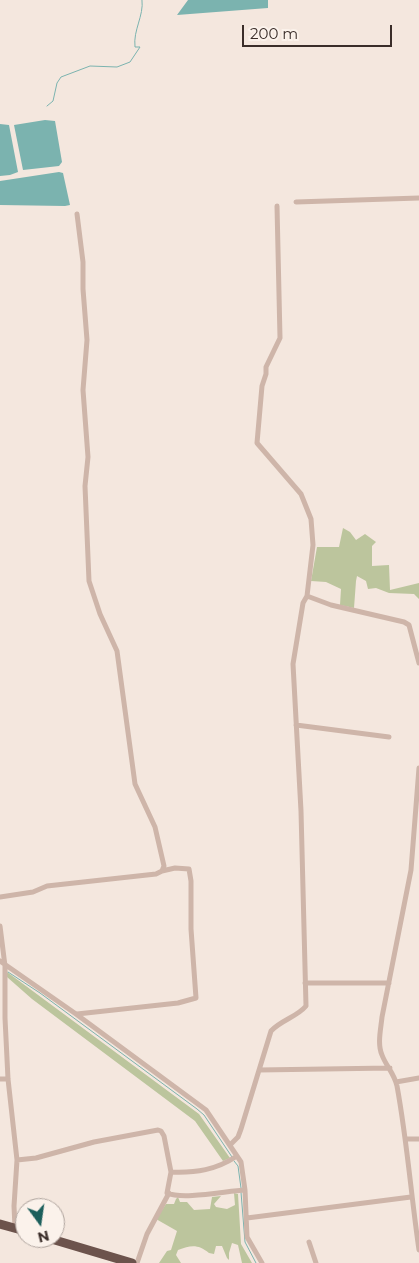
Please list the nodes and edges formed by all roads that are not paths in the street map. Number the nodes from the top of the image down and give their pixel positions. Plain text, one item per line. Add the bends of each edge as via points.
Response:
1 (419, 198) edge
2 (296, 202) dead end
3 (277, 206) dead end
4 (77, 214) dead end
5 (307, 596) junction
6 (419, 662) edge
7 (296, 725) junction
8 (389, 737) dead end
9 (419, 768) edge
10 (162, 871) junction
11 (0, 897) edge
12 (0, 926) edge
13 (0, 961) edge
14 (5, 969) junction
15 (389, 982) junction
16 (305, 983) junction
17 (76, 1014) junction
18 (390, 1068) junction
19 (259, 1070) junction
20 (419, 1078) edge
21 (0, 1079) edge
22 (8, 1079) junction
23 (396, 1082) junction
24 (406, 1139) junction
25 (419, 1139) edge
26 (230, 1145) junction
27 (237, 1156) junction
28 (17, 1160) junction
29 (171, 1172) junction
30 (245, 1190) junction
31 (169, 1194) junction
32 (411, 1196) junction
33 (247, 1218) junction
34 (0, 1224) edge
35 (15, 1228) joint
36 (309, 1242) dead end
37 (65, 1243) edge
38 (419, 1250) edge
39 (132, 1263) edge
40 (137, 1263) edge
41 (262, 1263) edge
42 (316, 1263) edge

1 - 2 street
3 - 5 street via 280,338 266,367 257,443 301,494 311,519 313,545
4 - 10 street via 87,340 83,390 88,457 85,486 89,581 117,651 135,784 155,827 164,866
5 - 6 street via 404,622 409,625
5 - 7 street via 293,664
7 - 8 street
7 - 16 street
9 - 15 street via 411,870
10 - 11 street via 47,886
10 - 17 street via 189,869 196,998 178,1004
12 - 14 street
13 - 14 street
14 - 17 street
14 - 22 street
15 - 16 street
15 - 18 street via 380,1041 382,1056
16 - 19 street via 306,1006 271,1031
17 - 26 street via 206,1110
18 - 19 street
18 - 23 street
19 - 26 street via 238,1137
20 - 23 street
21 - 22 street
22 - 28 street
23 - 24 street
24 - 25 street
24 - 32 street
26 - 27 street
27 - 29 street via 201,1172
27 - 30 street
28 - 29 street via 158,1130 164,1136
28 - 35 street
29 - 31 street via 167,1188
30 - 31 street
30 - 33 street
31 - 40 street via 147,1234
32 - 33 street
32 - 38 street
33 - 41 street via 249,1242
34 - 35 highway
36 - 42 street
37 - 39 highway

